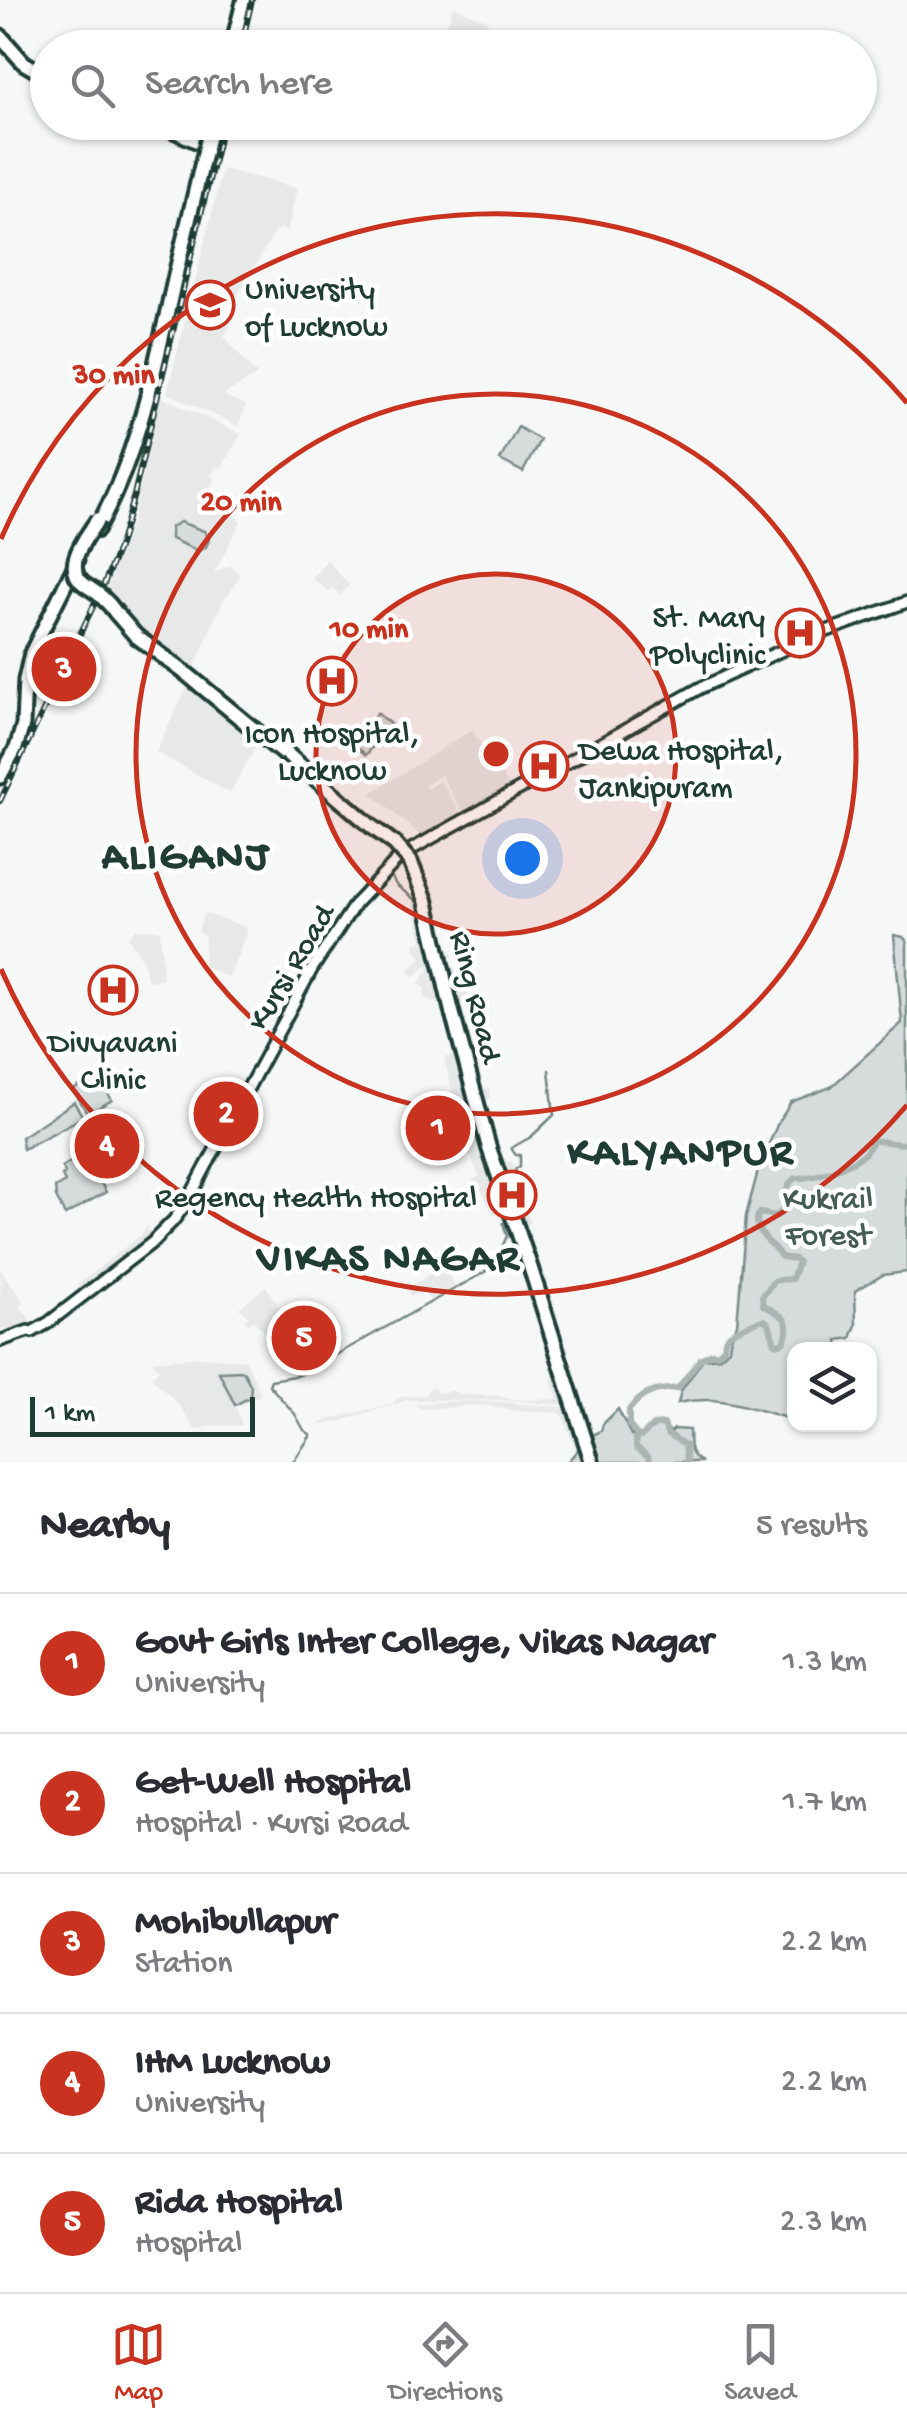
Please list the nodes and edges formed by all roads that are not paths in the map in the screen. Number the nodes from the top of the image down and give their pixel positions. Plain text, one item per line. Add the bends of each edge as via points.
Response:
1 (240, 0) edge
2 (233, 30) edge
3 (0, 38) edge
4 (30, 69) edge
5 (201, 140) edge
6 (202, 140) edge
7 (178, 260) junction
8 (132, 444) junction
9 (111, 493) junction
10 (95, 533) junction
11 (907, 603) edge
12 (116, 612) junction
13 (159, 652) junction
14 (285, 754) junction
15 (0, 774) edge
16 (444, 991) junction
17 (0, 1341) edge
18 (572, 1403) junction
19 (591, 1462) edge

1 - 2 highway
3 - 4 highway
5 - 7 highway, bridge
6 - 7 highway
7 - 8 highway
8 - 9 highway
8 - 10 highway
9 - 10 main road
9 - 12 highway, bridge via 75,570
10 - 12 highway, bridge via 81,570
10 - 15 main road via 28,652 20,727
11 - 17 main road, Kursi Road via 700,690 404,855 355,904 310,972 172,1225 81,1297 31,1330
12 - 13 highway
13 - 14 highway, Ring Road
13 - 14 highway, Ring Road
14 - 16 highway, Ring Road, bridge via 410,861 426,900
16 - 18 highway, Ring Road
16 - 18 highway, Ring Road via 487,1149
18 - 19 highway, Ring Road

